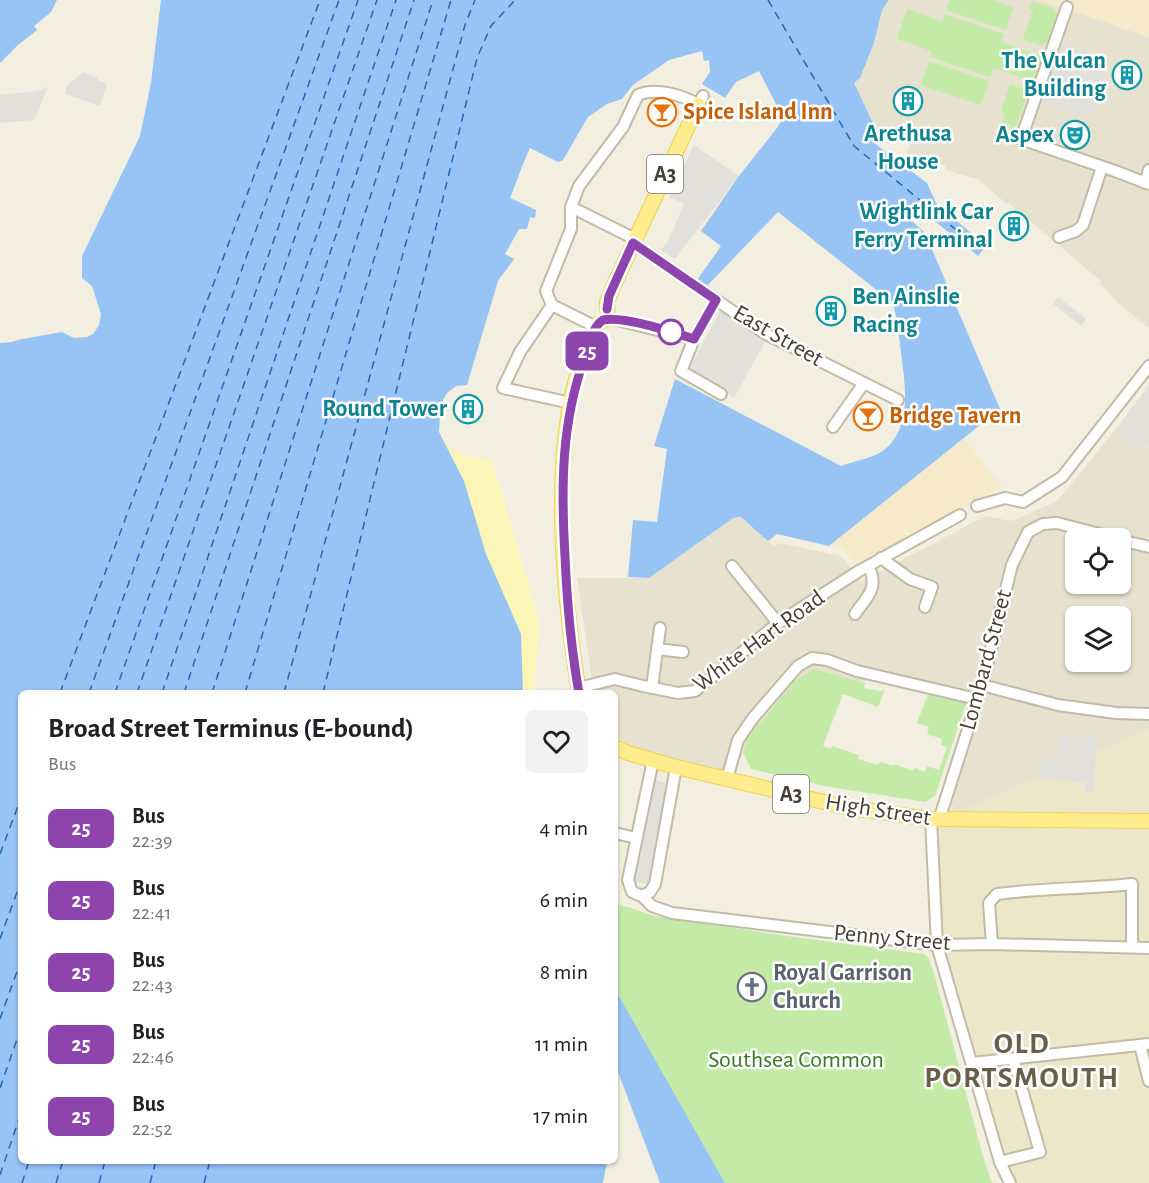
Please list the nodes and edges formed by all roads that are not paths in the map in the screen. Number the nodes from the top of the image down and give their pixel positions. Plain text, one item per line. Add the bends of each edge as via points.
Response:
1 (1067, 7) dead end
2 (701, 100) joint
3 (1102, 166) junction
4 (1149, 170) edge
5 (1147, 184) edge
6 (571, 207) junction
7 (1059, 237) dead end
8 (634, 241) junction
9 (716, 300) junction
10 (552, 305) junction
11 (608, 319) junction
12 (596, 327) junction
13 (694, 339) junction
14 (1149, 366) edge
15 (864, 383) junction
16 (721, 393) dead end
17 (898, 400) dead end
18 (571, 403) junction
19 (833, 427) dead end
20 (977, 506) dead end
21 (960, 515) dead end
22 (1076, 528) edge
23 (1131, 543) edge
24 (1149, 548) edge
25 (881, 558) junction
26 (732, 566) dead end
27 (868, 566) junction
28 (925, 607) dead end
29 (855, 614) dead end
30 (778, 624) junction
31 (660, 628) dead end
32 (657, 649) junction
33 (683, 652) dead end
34 (982, 685) junction
35 (652, 688) junction
36 (578, 690) edge
37 (978, 699) junction
38 (1149, 714) edge
39 (618, 748) edge
40 (653, 760) junction
41 (676, 766) junction
42 (727, 779) junction
43 (935, 820) junction
44 (1149, 821) edge
45 (618, 834) edge
46 (636, 838) junction
47 (642, 896) junction
48 (992, 944) junction
49 (937, 945) junction
50 (1132, 946) junction
51 (1149, 948) edge
52 (1145, 1044) edge
53 (1013, 1059) junction
54 (972, 1063) junction
55 (1149, 1081) edge
56 (1000, 1162) junction
57 (1010, 1183) edge

1 - 3 street via 1017,138
2 - 6 street via 648,92 638,95 623,127 579,186
2 - 8 main road, A3
3 - 5 street
3 - 7 street via 1085,222 1076,231
4 - 5 street
6 - 8 street, East Street
6 - 10 street via 572,229 546,291
8 - 9 street, East Street
8 - 11 main road, A3 via 609,296
9 - 13 street
9 - 15 street, East Street via 766,334
10 - 12 street
10 - 18 street via 520,352 503,388
11 - 12 main road
11 - 13 street
12 - 18 main road
13 - 16 street via 681,371
14 - 20 street via 1062,477 1023,502 1005,498
15 - 17 street, East Street
15 - 19 street
18 - 36 main road via 563,450 562,495 566,586
21 - 25 street, White Hart Road
22 - 34 street, Lombard Street via 1043,524 1028,532 1012,565
23 - 24 street
25 - 27 street, White Hart Road
25 - 28 street via 910,579 932,587
26 - 30 street
27 - 29 street via 874,585
27 - 30 street, White Hart Road
30 - 35 street, White Hart Road via 695,691
31 - 32 street
32 - 33 street
32 - 35 street
34 - 37 street, Lombard Street
34 - 38 street via 1058,705
35 - 36 street, White Hart Road via 615,678
37 - 42 street via 812,658 798,666 753,718 738,740
37 - 43 street, Lombard Street
39 - 40 main road, High Street / A3
40 - 41 main road, High Street / A3
40 - 46 street
41 - 42 main road, High Street / A3
41 - 47 street via 655,884
42 - 43 main road, High Street / A3 via 850,808
43 - 44 main road, High Street / A3
43 - 49 street
45 - 46 street
46 - 47 street via 628,885 632,892
47 - 49 street, Penny Street via 652,906 672,913
48 - 49 street, Penny Street
48 - 50 street, Penny Street
48 - 50 street via 989,903 997,894 1132,884
49 - 54 street
50 - 51 street, Penny Street
52 - 53 street
52 - 55 street
53 - 54 street
53 - 56 street via 1040,1152
54 - 56 street
56 - 57 street

